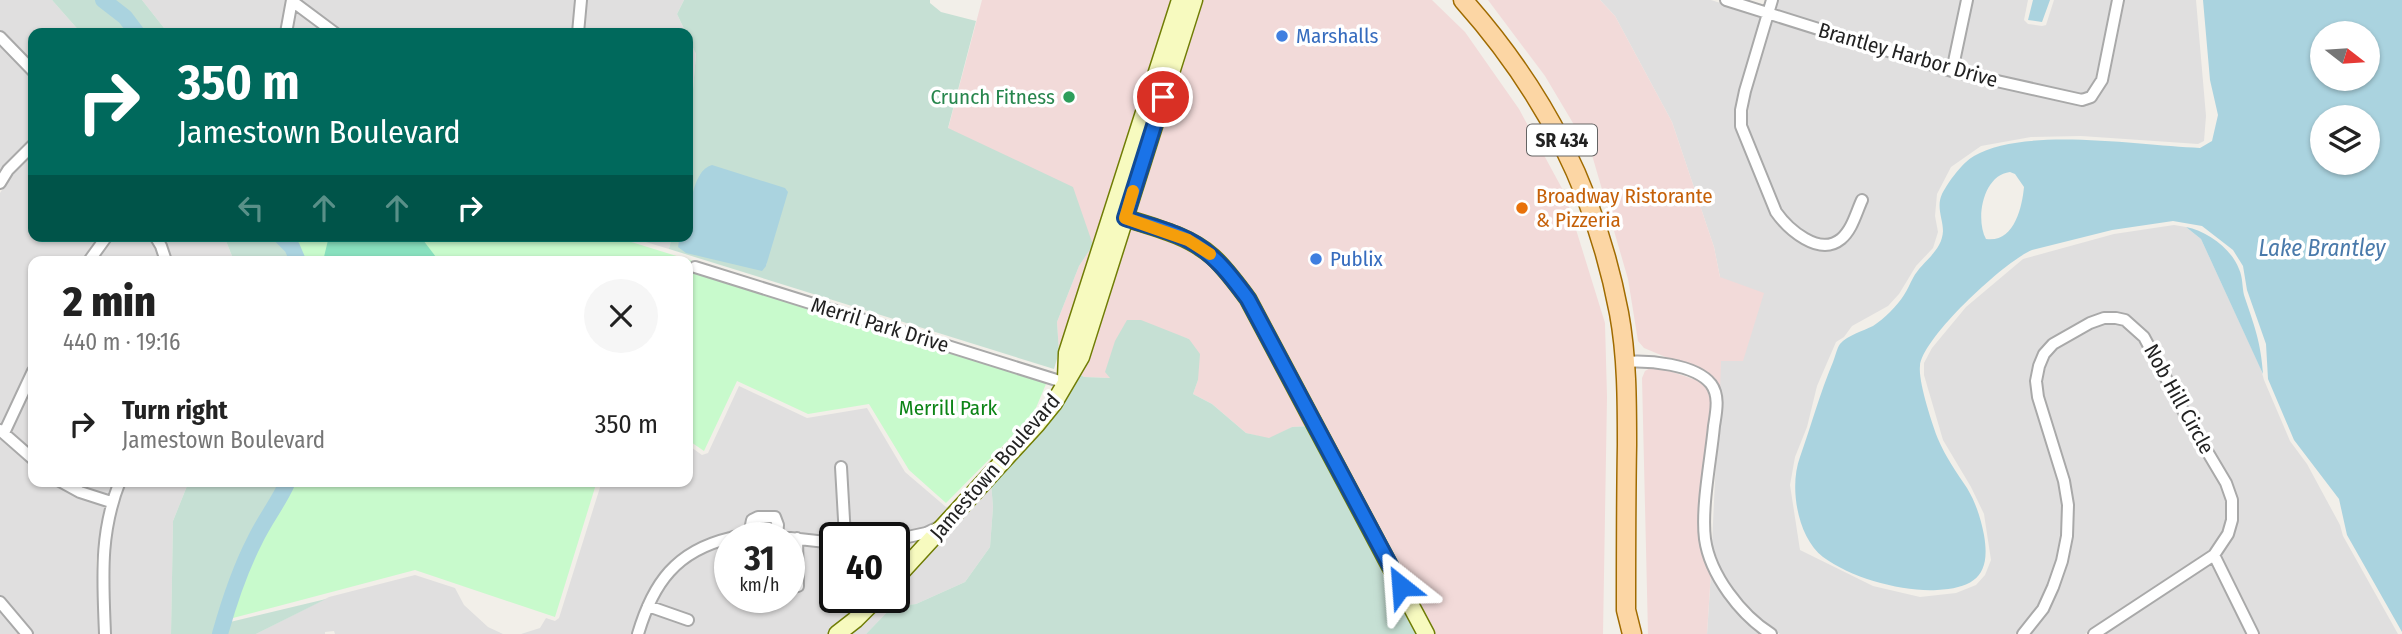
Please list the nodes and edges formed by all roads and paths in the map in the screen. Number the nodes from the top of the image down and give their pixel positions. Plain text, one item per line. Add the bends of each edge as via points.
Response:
1 (292, 0) edge
2 (581, 0) edge
3 (1180, 0) edge
4 (1194, 0) edge
5 (1463, 0) edge
6 (1726, 0) edge
7 (1772, 0) edge
8 (1967, 0) edge
9 (2118, 0) edge
10 (1768, 13) junction
11 (287, 28) edge
12 (328, 28) edge
13 (578, 28) edge
14 (0, 37) edge
15 (28, 66) edge
16 (1952, 71) junction
17 (28, 150) edge
18 (0, 183) edge
19 (1862, 200) dead end
20 (1119, 216) junction
21 (695, 267) dead end
22 (1625, 362) junction
23 (28, 381) edge
24 (1066, 383) junction
25 (2, 431) edge
26 (28, 454) edge
27 (841, 467) dead end
28 (71, 487) edge
29 (117, 487) edge
30 (111, 502) junction
31 (752, 522) edge
32 (777, 522) edge
33 (844, 522) edge
34 (946, 523) junction
35 (910, 536) edge
36 (714, 543) edge
37 (2214, 555) junction
38 (911, 562) edge
39 (0, 602) edge
40 (648, 606) junction
41 (1626, 610) junction
42 (862, 613) edge
43 (688, 620) dead end
44 (27, 634) edge
45 (106, 634) edge
46 (638, 634) edge
47 (837, 634) edge
48 (1426, 634) edge
49 (1619, 634) edge
50 (1632, 634) edge
51 (1771, 634) edge
52 (2023, 634) edge
53 (2094, 634) edge
54 (2253, 634) edge

1 - 11 street
1 - 12 street
2 - 13 street
3 - 20 street, Jamestown Boulevard
4 - 20 street, Jamestown Boulevard
5 - 22 main road, SR 434 via 1531,87 1573,164 1606,258
6 - 10 street, Brantley Harbor Drive
7 - 10 street
8 - 16 street
9 - 16 street, Brantley Harbor Drive via 2102,80 2091,96 2074,99
10 - 16 street, Brantley Harbor Drive
10 - 19 street via 1745,91 1741,126 1776,212 1794,233 1812,242 1834,243 1849,230
14 - 15 street
17 - 18 street
20 - 24 street, Jamestown Boulevard via 1067,353
20 - 48 street via 1188,240 1230,274 1248,299
21 - 24 street, Merril Park Drive
22 - 41 main road, SR 434
22 - 51 street via 1656,361 1702,377 1711,385 1717,406 1705,540 1716,571 1738,604
23 - 25 street
24 - 34 street, Jamestown Boulevard via 1030,433
25 - 26 street
27 - 33 street
28 - 30 street
29 - 30 street
30 - 45 street via 102,561
31 - 32 street via 775,517
34 - 35 street
34 - 38 street, Jamestown Boulevard
36 - 40 street via 697,548 673,566
37 - 52 street, Nob Hill Circle via 2232,520 2226,483 2139,330 2121,318 2090,323 2053,344 2039,366 2039,397 2068,505 2067,536 2053,587
37 - 53 street, Nob Hill Circle
37 - 54 street
39 - 44 street
40 - 43 street
40 - 46 street
41 - 49 main road, SR 434
41 - 50 main road, SR 434
42 - 47 street

